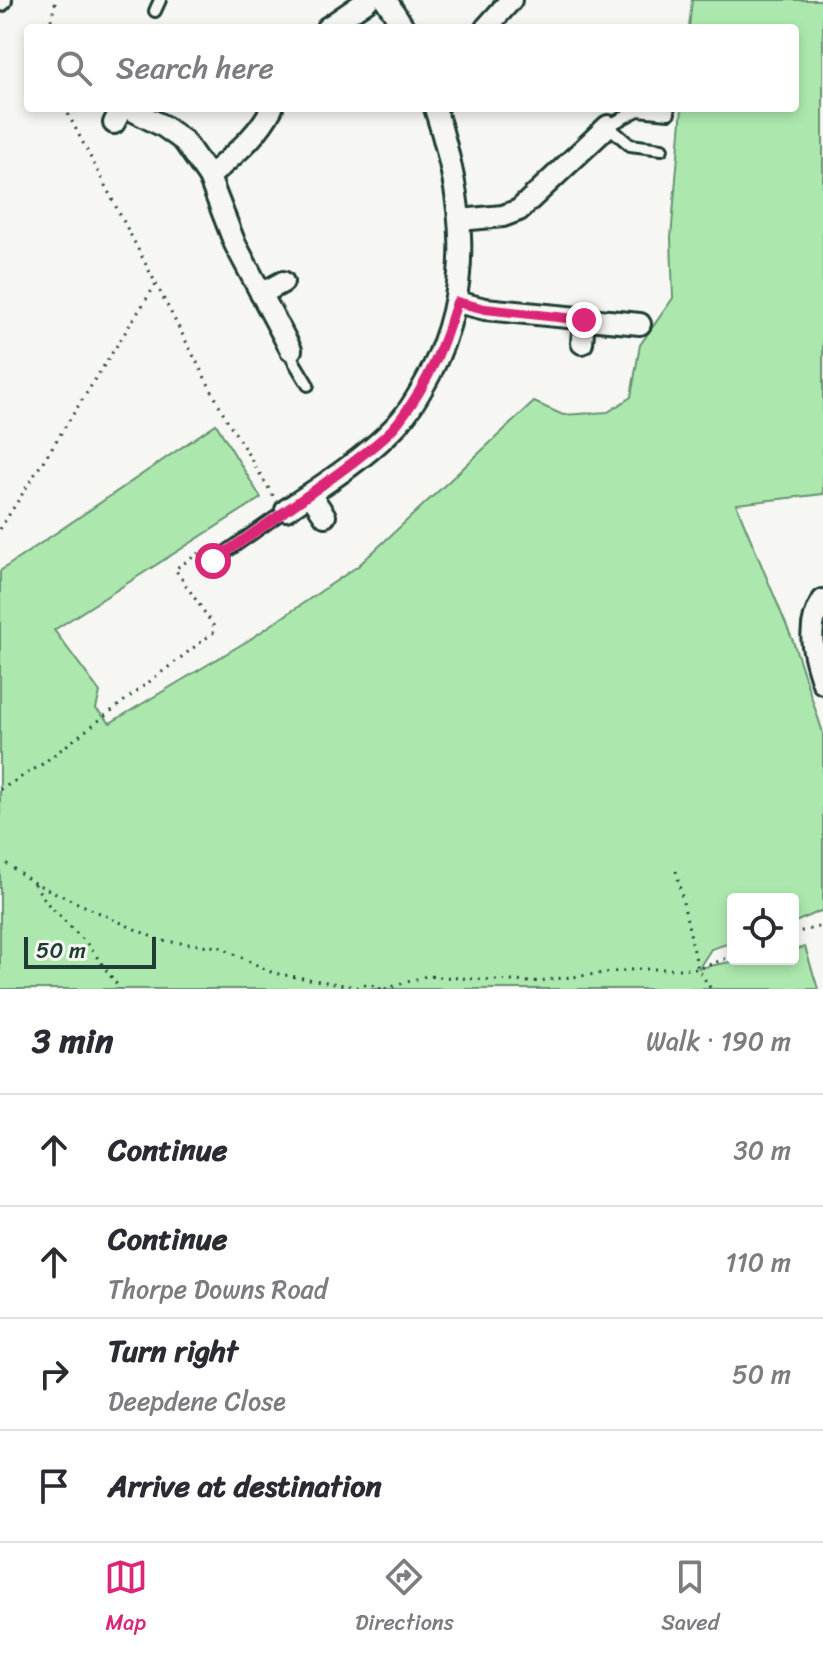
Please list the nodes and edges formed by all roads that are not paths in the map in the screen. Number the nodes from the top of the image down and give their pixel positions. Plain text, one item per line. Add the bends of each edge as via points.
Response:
1 (368, 0) edge
2 (386, 0) edge
3 (511, 0) edge
4 (333, 24) edge
5 (401, 24) edge
6 (490, 24) edge
7 (270, 112) edge
8 (436, 112) edge
9 (634, 112) edge
10 (659, 112) edge
11 (121, 113) edge
12 (669, 113) dead end
13 (608, 126) junction
14 (662, 149) dead end
15 (209, 177) junction
16 (460, 220) junction
17 (283, 282) dead end
18 (261, 294) junction
19 (457, 302) junction
20 (584, 320) junction
21 (640, 324) dead end
22 (582, 343) dead end
23 (291, 350) joint
24 (308, 385) dead end
25 (310, 494) junction
26 (280, 508) joint
27 (325, 516) dead end
28 (213, 561) dead end
29 (823, 600) edge
30 (823, 683) edge

1 - 4 street
2 - 5 street
3 - 6 street
7 - 15 street via 248,143
8 - 16 street
9 - 13 lane
10 - 12 lane
11 - 15 street via 163,126 184,141
13 - 14 lane via 630,145
13 - 16 street via 519,210
15 - 18 street
16 - 19 street
17 - 18 street
18 - 23 street
19 - 20 street
19 - 25 street via 442,350 401,420
20 - 21 street
20 - 22 street
23 - 24 lane
25 - 26 street
25 - 27 street
26 - 28 lane
29 - 30 street via 812,625 811,649

